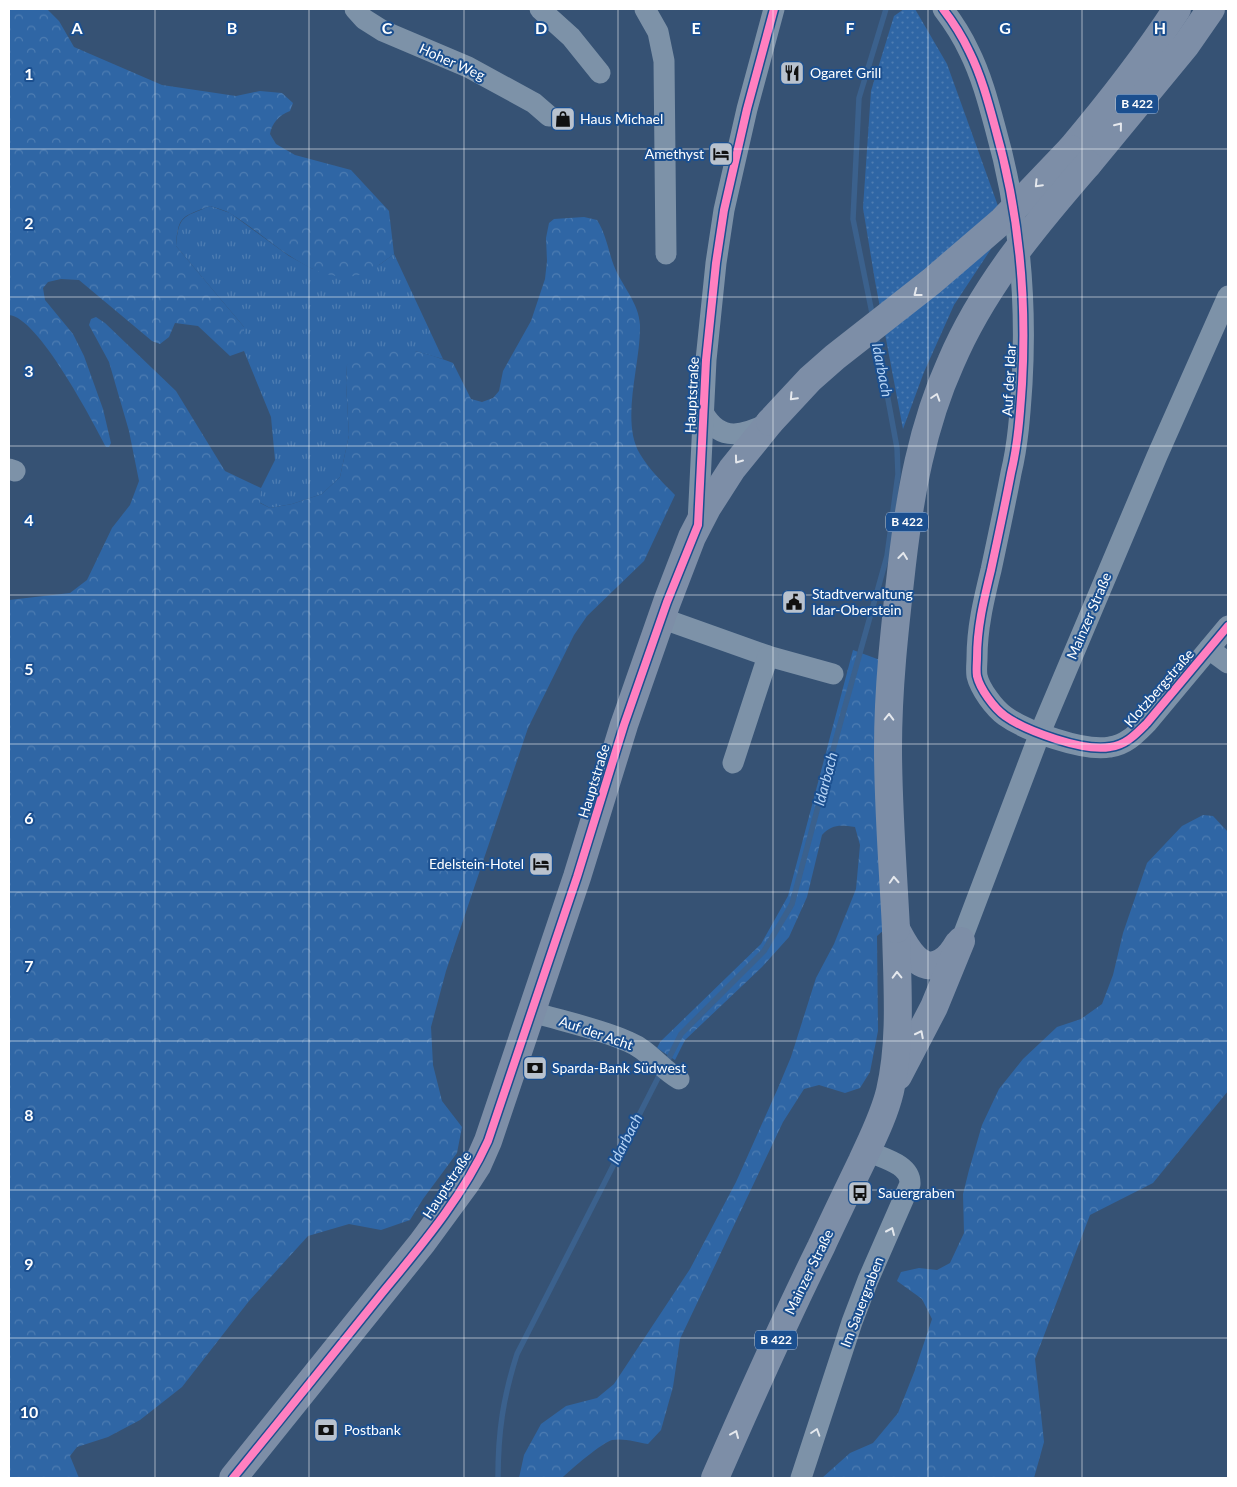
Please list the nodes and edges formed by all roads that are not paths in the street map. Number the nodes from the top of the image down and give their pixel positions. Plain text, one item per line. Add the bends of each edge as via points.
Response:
1 (354, 9) edge
2 (540, 9) edge
3 (645, 9) edge
4 (774, 9) edge
5 (943, 9) edge
6 (1165, 9) edge
7 (1177, 9) edge
8 (1211, 9) edge
9 (1228, 18) edge
10 (1156, 40) junction
11 (1186, 45) junction
12 (600, 72) dead end
13 (549, 116) dead end
14 (1080, 156) junction
15 (666, 254) dead end
16 (1228, 296) edge
17 (704, 414) junction
18 (770, 422) junction
19 (698, 525) junction
20 (661, 618) junction
21 (1228, 626) edge
22 (1208, 649) junction
23 (768, 656) junction
24 (1228, 663) edge
25 (833, 674) dead end
26 (1040, 733) junction
27 (733, 763) dead end
28 (896, 929) junction
29 (961, 941) junction
30 (532, 1012) junction
31 (675, 1077) dead end
32 (890, 1093) junction
33 (866, 1151) junction
34 (238, 1476) edge
35 (715, 1478) edge
36 (801, 1478) edge

1 - 13 street, Hoher Weg via 383,31 468,67 534,103
2 - 12 street via 571,37
3 - 15 street via 658,32 663,51
4 - 17 street, Hauptstraße via 724,210 710,310
5 - 26 street, Auf der Idar via 969,50 987,97 1013,204 1023,296 1020,413 1014,462 977,634 977,676 988,700 1004,715
6 - 10 main road
7 - 10 main road, B 422
8 - 11 main road, B 422
9 - 11 main road
10 - 14 main road, B 422 via 1121,88
14 -> 11 main road, B 422
14 -> 18 main road, B 422, bridge via 945,270 835,357
28 -> 14 main road, B 422, bridge via 888,750 891,670 907,525 922,446 942,383 979,306
16 - 26 street, Mainzer Straße
17 - 18 street, Hauptstraße via 718,430 733,434 746,433
17 - 19 street, Hauptstraße
18 -> 19 main road, B 422 via 732,469
19 - 20 main road, Hauptstraße / B 422
20 - 23 street
20 - 30 main road, Hauptstraße / B 422
21 - 22 street, Klotzbergstraße
22 - 24 street
22 - 26 street, Klotzbergstraße via 1147,723 1124,744 1080,746
23 - 25 street
23 - 27 street
26 - 29 street, Mainzer Straße
28 - 29 main road via 910,953 927,964 942,963
32 -> 28 main road, B 422 via 896,1057
32 -> 29 main road via 934,1007
30 - 31 street, Auf der Acht via 630,1042
30 - 34 main road, Hauptstraße / B 422 via 477,1166 422,1243
32 - 33 main road, Mainzer Straße / B 422
35 -> 33 main road, Mainzer Straße / B 422 via 774,1344
36 -> 33 street, Im Sauergraben via 852,1322 910,1184 911,1177 906,1170

